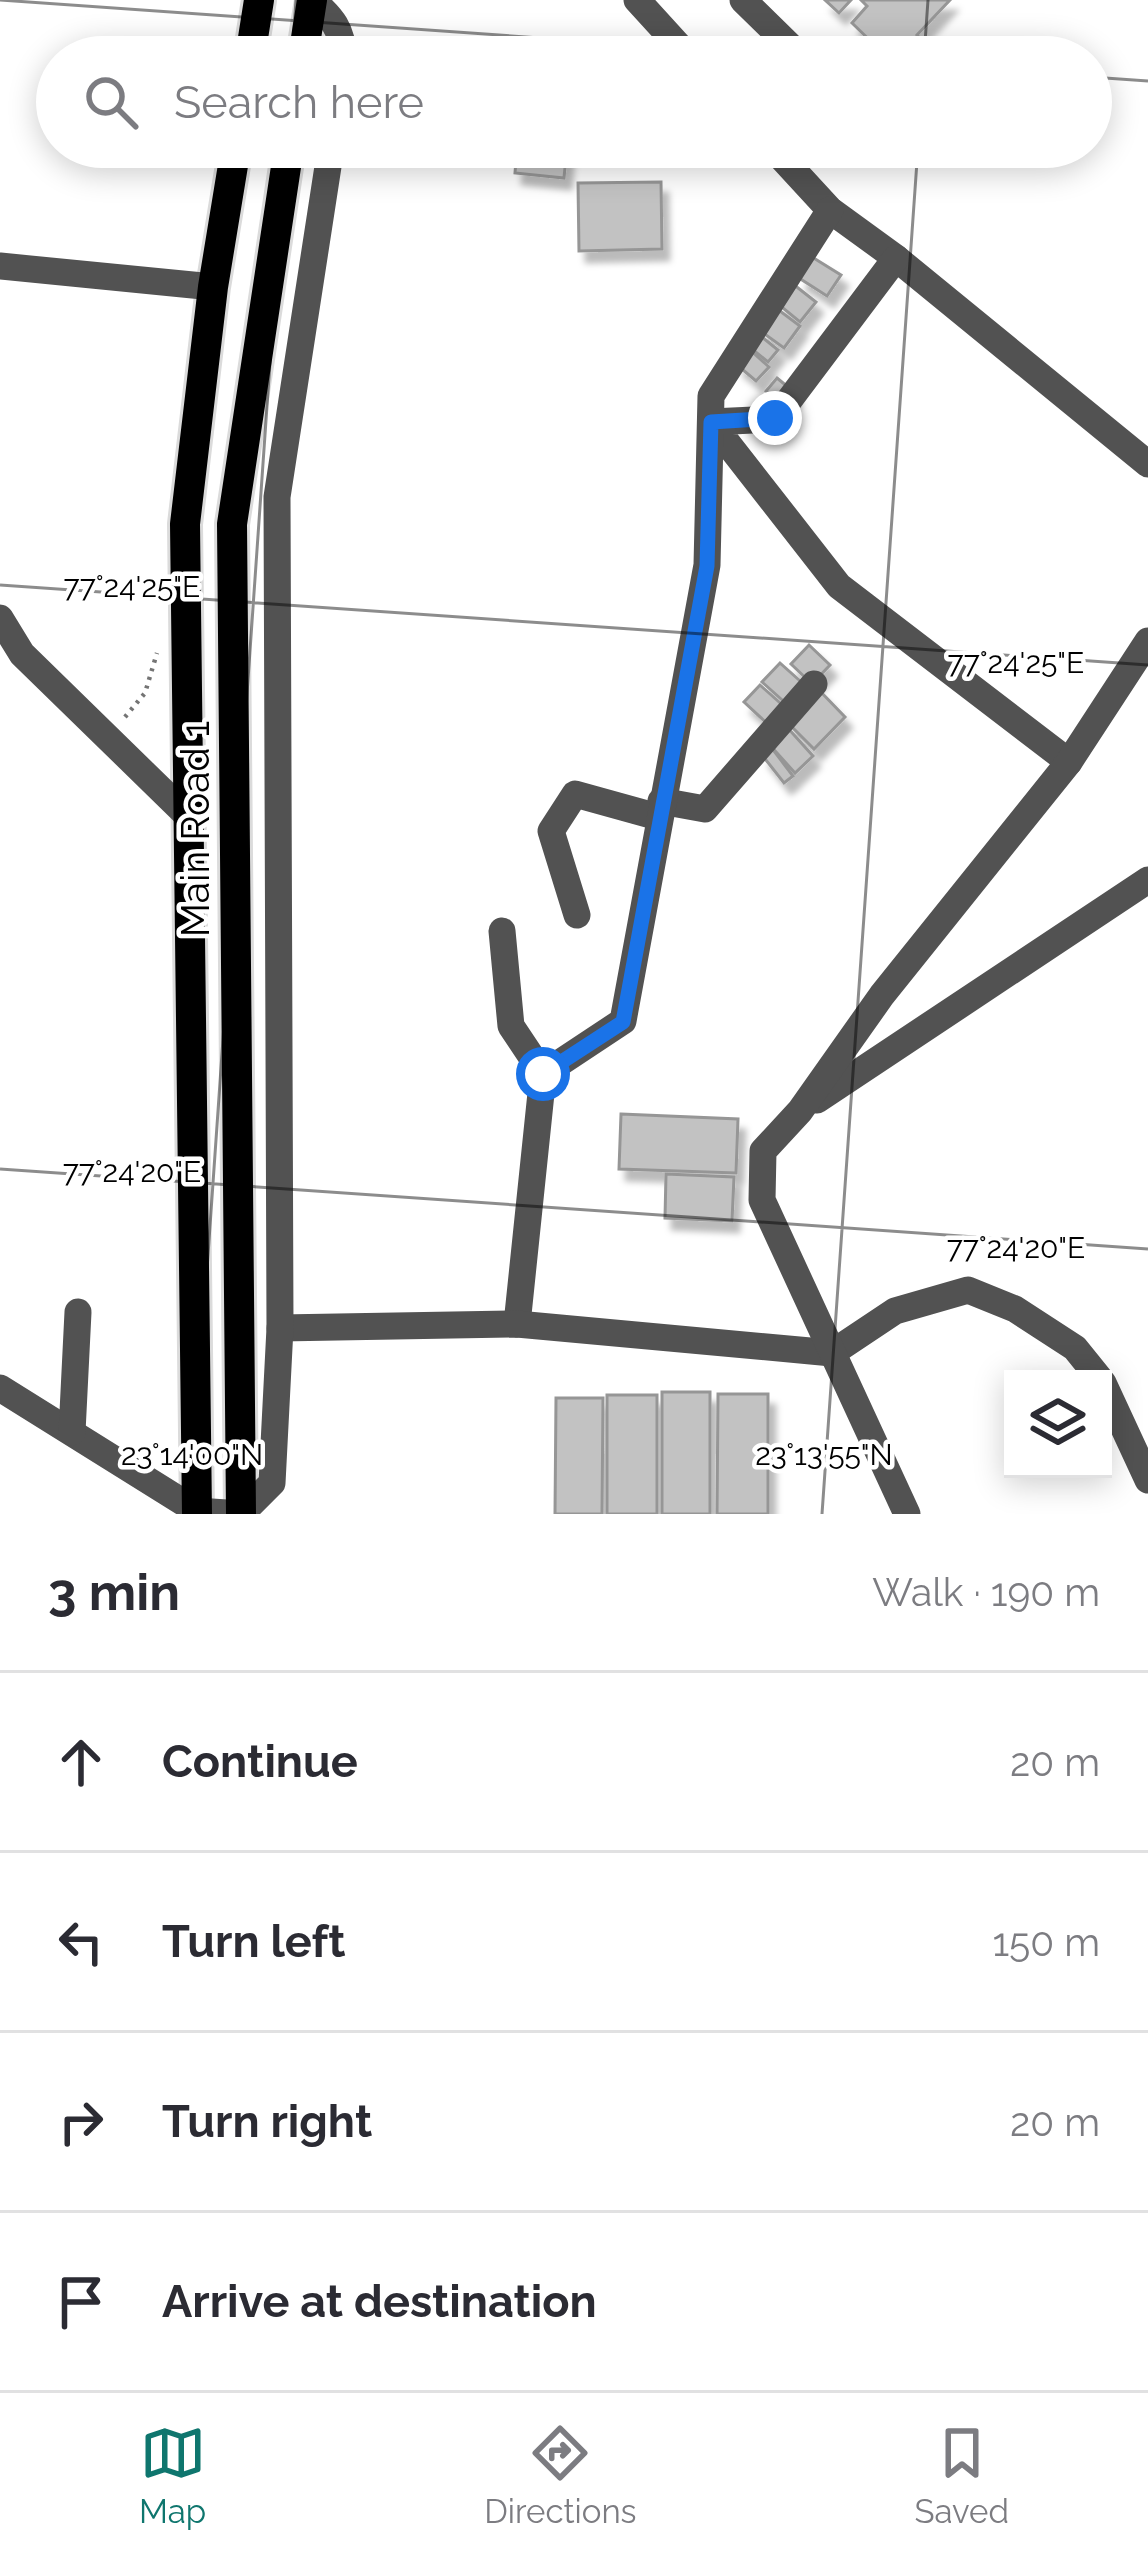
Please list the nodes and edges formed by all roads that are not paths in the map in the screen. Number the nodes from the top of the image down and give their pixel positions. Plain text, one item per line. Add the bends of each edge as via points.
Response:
1 (259, 0) edge
2 (312, 0) edge
3 (637, 0) edge
4 (742, 0) edge
5 (253, 36) edge
6 (306, 36) edge
7 (342, 36) edge
8 (670, 36) edge
9 (779, 36) edge
10 (233, 168) edge
11 (286, 168) edge
12 (328, 168) edge
13 (791, 168) edge
14 (830, 210) junction
15 (896, 257) junction
16 (0, 266) edge
17 (213, 287) junction
18 (711, 422) junction
19 (1148, 464) edge
20 (0, 618) edge
21 (1148, 641) edge
22 (814, 684) dead end
23 (1069, 761) junction
24 (659, 809) junction
25 (189, 817) junction
26 (1148, 880) edge
27 (578, 915) dead end
28 (502, 932) dead end
29 (543, 1074) junction
30 (800, 1111) junction
31 (78, 1312) dead end
32 (517, 1324) junction
33 (280, 1328) junction
34 (832, 1353) junction
35 (1092, 1370) edge
36 (0, 1388) edge
37 (1112, 1404) edge
38 (72, 1432) junction
39 (1148, 1480) edge
40 (197, 1512) edge
41 (241, 1514) edge
42 (907, 1514) edge

1 - 5 main road
2 - 6 main road
2 - 7 street
3 - 8 street
4 - 9 street
10 - 17 main road, Main Road 1
11 - 41 main road, Main Road 1 via 232,524
12 - 33 street via 278,497
13 - 14 street
14 - 15 street
14 - 18 street via 711,396
15 - 18 street via 775,418
15 - 19 street
16 - 17 street
17 - 25 main road, Main Road 1 via 185,524
18 - 23 street via 839,586
18 - 24 street via 707,566
20 - 25 street via 22,654
21 - 23 street
22 - 24 street via 705,809
23 - 30 street
24 - 27 street via 575,794 550,831
24 - 29 street via 623,1022
25 - 40 main road, Main Road 1
26 - 30 street
28 - 29 street via 512,1026
29 - 32 street
30 - 34 street via 763,1151 762,1200
31 - 38 street
32 - 33 street
32 - 34 street
33 - 41 street via 272,1483
34 - 35 street via 895,1311 968,1290 1015,1309 1075,1348
34 - 42 street
36 - 38 street
37 - 39 street
38 - 40 street
40 - 41 street

